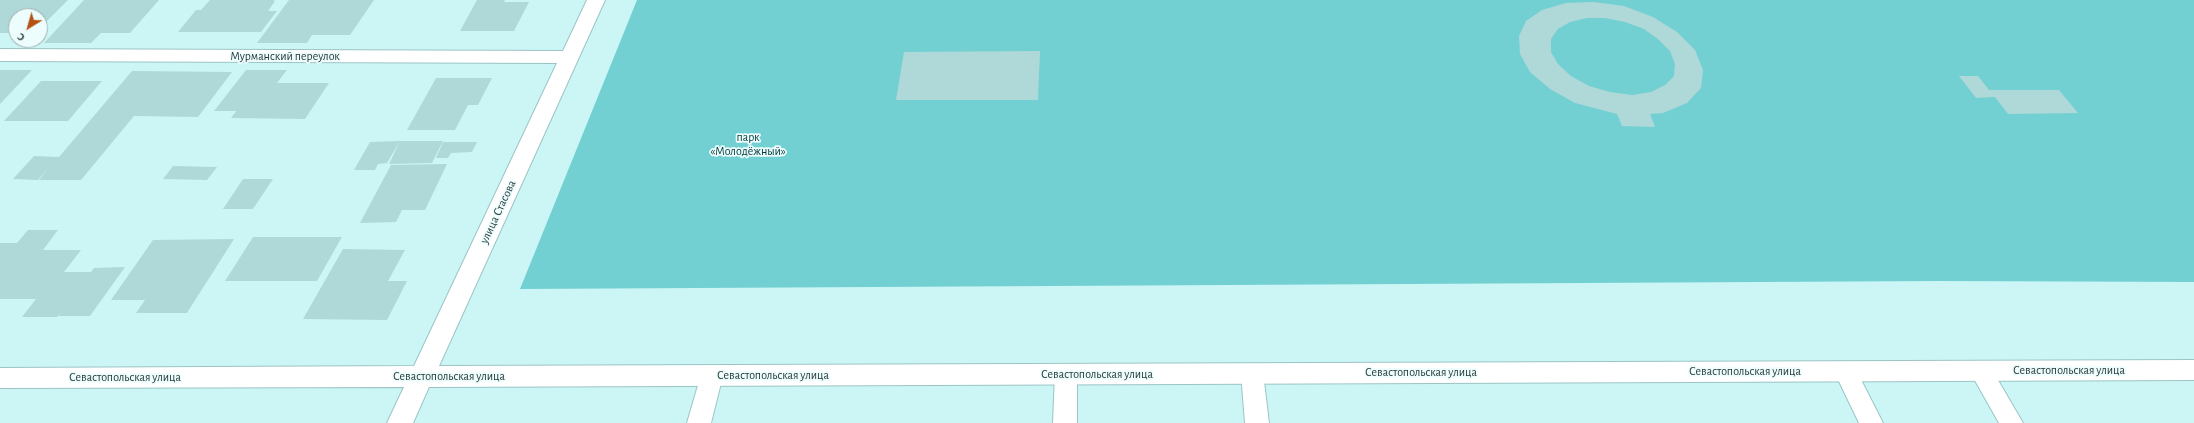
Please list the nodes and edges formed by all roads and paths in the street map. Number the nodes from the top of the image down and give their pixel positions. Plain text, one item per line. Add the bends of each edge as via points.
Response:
1 (596, 0) edge
2 (0, 55) edge
3 (570, 56) junction
4 (1980, 370) junction
5 (2194, 370) edge
6 (1845, 371) junction
7 (1252, 373) junction
8 (1066, 374) junction
9 (712, 375) junction
10 (422, 376) junction
11 (0, 378) edge
12 (400, 423) edge
13 (699, 423) edge
14 (1065, 423) edge
15 (1257, 423) edge
16 (1871, 423) edge
17 (2011, 423) edge

1 - 3 street, улица Стасова
2 - 3 street, Мурманский переулок
3 - 10 street, улица Стасова
4 - 5 street, Севастопольская улица
4 - 6 street, Севастопольская улица
4 - 17 lane
6 - 7 street, Севастопольская улица
6 - 16 lane
7 - 8 street, Севастопольская улица
7 - 15 lane
8 - 9 street, Севастопольская улица
8 - 14 lane
9 - 10 street, Севастопольская улица
9 - 13 lane
10 - 11 street, Севастопольская улица
10 - 12 street, улица Стасова

